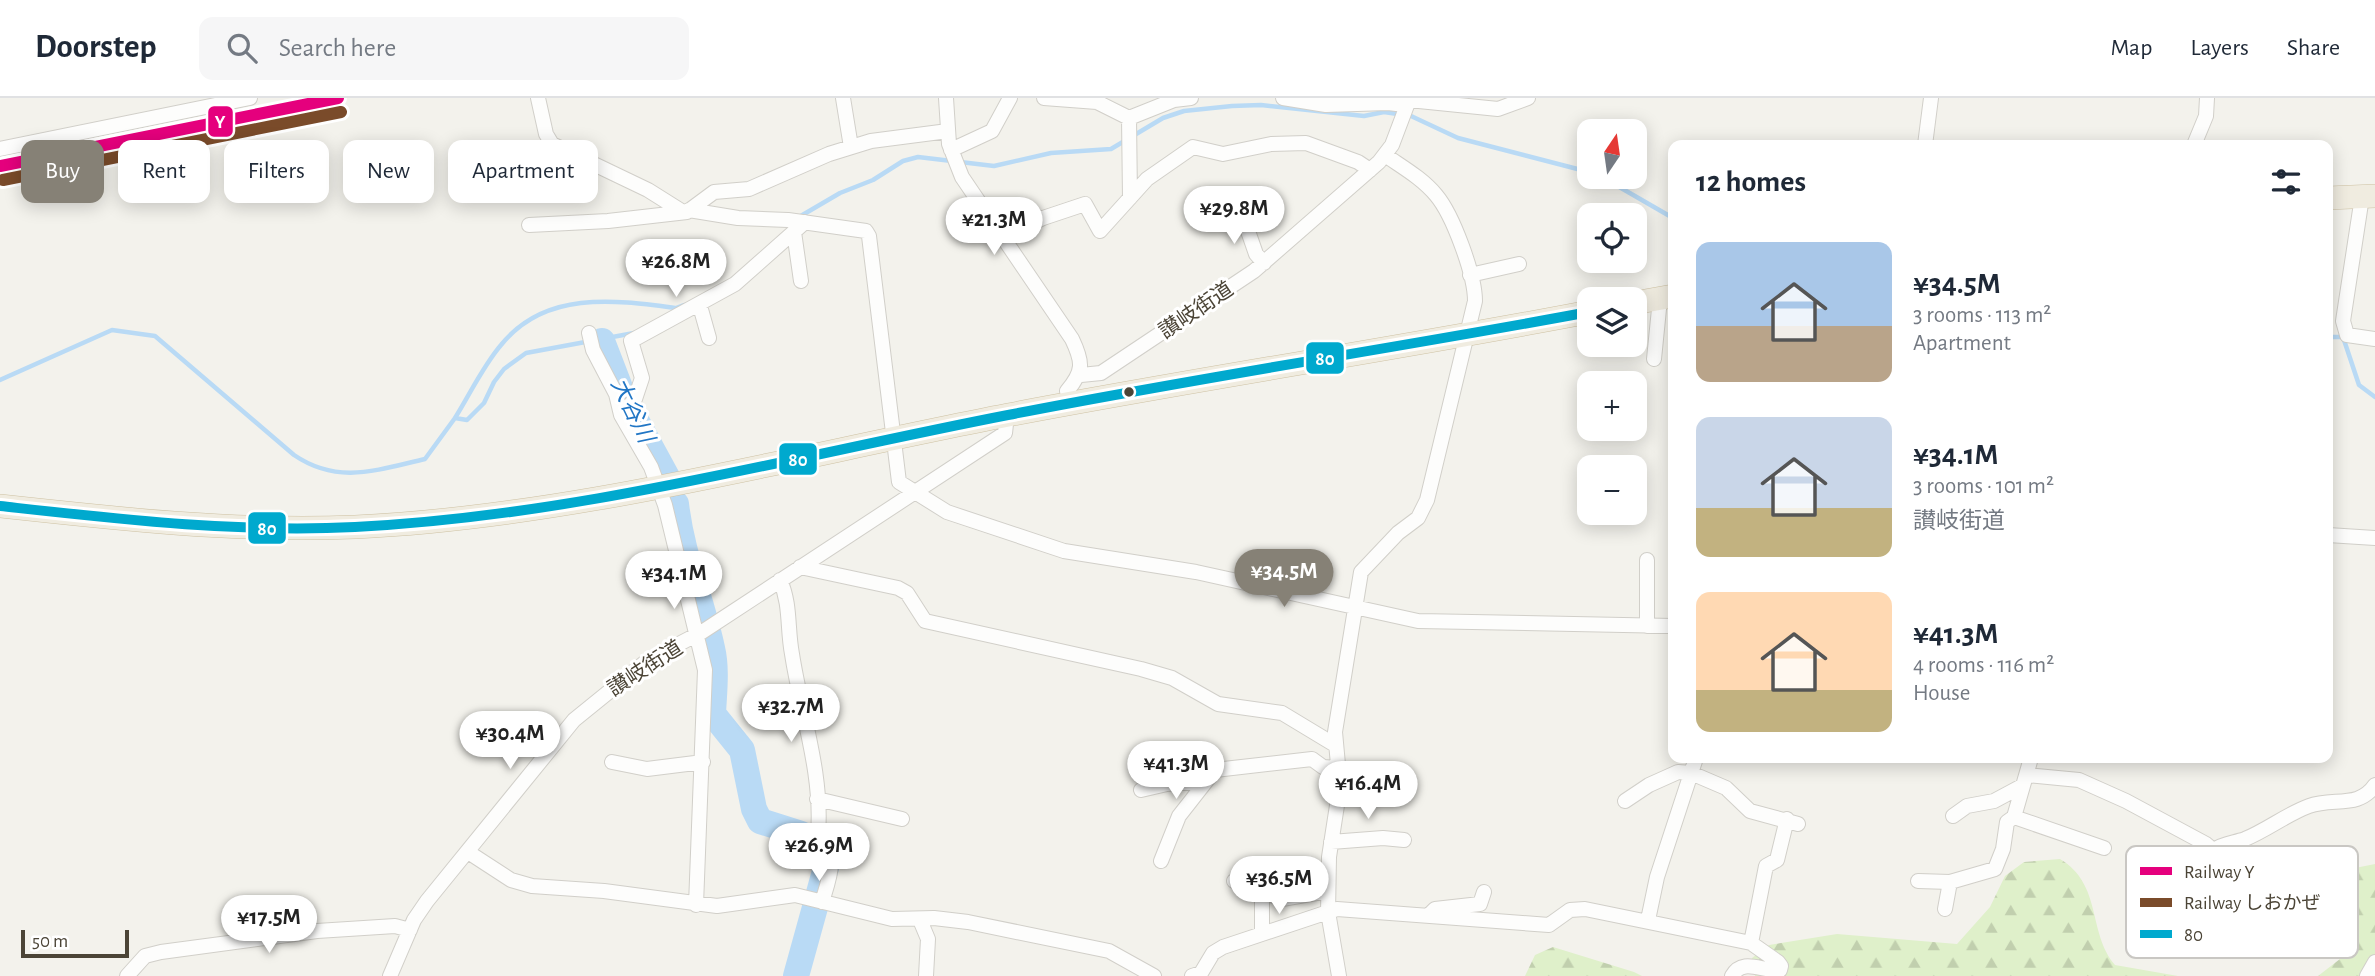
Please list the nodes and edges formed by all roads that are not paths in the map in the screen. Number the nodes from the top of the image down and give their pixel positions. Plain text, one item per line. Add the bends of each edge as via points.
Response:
1 (250, 98) edge
2 (538, 98) edge
3 (843, 98) edge
4 (946, 98) edge
5 (1010, 98) edge
6 (1044, 98) edge
7 (1191, 98) edge
8 (1283, 98) edge
9 (1528, 98) edge
10 (1931, 98) edge
11 (2207, 98) edge
12 (1436, 100) edge
13 (1319, 101) edge
14 (1110, 102) edge
15 (1405, 105) junction
16 (1129, 118) junction
17 (948, 131) junction
18 (1926, 140) edge
19 (2196, 140) edge
20 (851, 147) junction
21 (0, 149) edge
22 (951, 150) junction
23 (1385, 155) junction
24 (1370, 170) junction
25 (2369, 196) edge
26 (1130, 198) junction
27 (2333, 198) edge
28 (1240, 208) dead end
29 (686, 211) junction
30 (805, 222) junction
31 (529, 225) dead end
32 (793, 232) junction
33 (1002, 238) junction
34 (1264, 263) junction
35 (1518, 264) dead end
36 (1470, 275) junction
37 (801, 281) dead end
38 (1667, 297) edge
39 (1647, 301) edge
40 (700, 306) junction
41 (1577, 314) edge
42 (589, 333) dead end
43 (1468, 335) junction
44 (709, 338) dead end
45 (2375, 339) edge
46 (1654, 359) dead end
47 (1081, 375) junction
48 (1070, 403) junction
49 (621, 415) junction
50 (1007, 415) junction
51 (892, 438) junction
52 (657, 486) junction
53 (918, 492) junction
54 (1, 509) edge
55 (2333, 535) edge
56 (2375, 538) edge
57 (1647, 560) dead end
58 (800, 567) junction
59 (780, 580) junction
60 (1356, 608) junction
61 (1668, 625) edge
62 (1647, 626) junction
63 (704, 631) junction
64 (1335, 745) junction
65 (612, 762) dead end
66 (704, 762) junction
67 (1694, 763) edge
68 (2030, 763) edge
69 (1337, 768) junction
70 (1691, 773) junction
71 (2025, 780) junction
72 (1206, 781) junction
73 (2375, 785) edge
74 (1141, 790) dead end
75 (817, 799) junction
76 (1625, 801) dead end
77 (1954, 816) dead end
78 (2014, 817) junction
79 (902, 819) dead end
80 (1404, 840) dead end
81 (1331, 842) junction
82 (2208, 846) edge
83 (2225, 846) edge
84 (2104, 848) dead end
85 (468, 852) junction
86 (1161, 862) dead end
87 (1234, 881) dead end
88 (1918, 881) dead end
89 (1950, 882) junction
90 (1328, 891) junction
91 (1484, 892) dead end
92 (1262, 894) junction
93 (822, 902) junction
94 (696, 905) junction
95 (1945, 909) dead end
96 (1328, 912) junction
97 (1429, 915) junction
98 (920, 920) junction
99 (1648, 920) junction
100 (410, 930) junction
101 (1262, 933) junction
102 (1751, 943) junction
103 (2375, 962) edge
104 (127, 976) edge
105 (390, 976) edge
106 (926, 976) edge
107 (1154, 976) edge
108 (1192, 976) edge
109 (1339, 976) edge
110 (1732, 976) edge
111 (2367, 976) edge

1 - 21 street
2 - 29 street via 552,144
3 - 20 street
4 - 17 street
5 - 22 street via 992,131
6 - 14 street
7 - 16 street
8 - 13 street
9 - 12 street via 1498,109
10 - 18 street
11 - 19 street via 2206,116
12 - 15 street via 1409,100
13 - 15 street
14 - 16 street
15 - 23 street, 讃岐街道
16 - 26 street
17 - 20 street
17 - 22 street
20 - 29 street via 749,189 714,192
22 - 33 street via 962,177
23 - 24 street, 讃岐街道
23 - 36 street via 1439,198
24 - 26 street via 1306,143 1271,144 1233,153 1194,147 1147,179
24 - 34 street, 讃岐街道
25 - 27 highway
25 - 45 street via 2343,321 2347,335
26 - 33 street via 1100,231 1085,204
28 - 34 street via 1256,254
29 - 30 street
29 - 31 street
30 - 32 street
30 - 51 street via 859,229 869,236
32 - 37 street
32 - 40 street via 753,270
33 - 47 street via 1072,339 1082,361
34 - 47 street, 讃岐街道 via 1101,373
35 - 36 street
36 - 43 street via 1475,301
38 - 39 highway
38 - 46 street
40 - 44 street
40 - 49 street via 631,341 642,378 635,399
41 - 43 highway
42 - 49 street
43 - 48 highway
43 - 60 street via 1427,500 1418,518 1361,572
47 - 48 street via 1068,391
48 - 50 highway
49 - 52 street
50 - 51 highway
50 - 53 street, 讃岐街道 via 1005,433
51 - 52 highway
51 - 53 street via 899,482
52 - 54 highway via 499,513 356,527 205,526
52 - 63 street
53 - 58 street, 讃岐街道
53 - 60 street via 947,512 1064,551 1196,572
55 - 56 street
57 - 62 street
58 - 59 street, 讃岐街道
58 - 64 street via 898,588 907,593 925,621 1172,678 1218,704 1282,713
59 - 63 street, 讃岐街道
59 - 75 street via 789,599 790,644
60 - 62 street via 1442,623
60 - 64 street
61 - 62 street
63 - 66 street
63 - 85 street, 讃岐街道 via 648,660 574,720
64 - 69 street
65 - 66 street via 647,769
66 - 94 street
67 - 70 street
68 - 71 street
69 - 72 street via 1323,767 1312,759 1215,770
69 - 81 street via 1340,786
70 - 76 street via 1678,772
70 - 99 street
70 - 102 street via 1726,788 1751,811 1792,822 1777,860 1766,866
71 - 77 street via 1994,801 1967,806
71 - 78 street
71 - 82 street via 2079,780 2164,819
72 - 74 street
72 - 86 street via 1179,816
73 - 83 street via 2357,800 2306,807
75 - 79 street
75 - 93 street via 818,834 827,843 832,862
78 - 84 street
78 - 89 street via 2007,822 1995,869
80 - 81 street
81 - 90 street
85 - 94 street via 503,876 532,886
85 - 100 street, 讃岐街道
87 - 92 street
88 - 89 street
89 - 95 street
90 - 92 street via 1282,899
90 - 96 street
91 - 97 street via 1480,904 1435,909
92 - 101 street
93 - 94 street via 795,895
93 - 98 street via 892,919
96 - 97 street
96 - 101 street
96 - 109 street
97 - 99 street via 1549,925 1570,910 1585,909
98 - 106 street via 928,939
98 - 107 street via 968,922 1109,951
99 - 102 street
100 - 104 street via 395,926 317,931 161,952 145,956
100 - 105 street, 讃岐街道
101 - 108 street via 1213,953 1201,973
102 - 110 street via 1777,962 1780,970 1746,965
103 - 111 street

